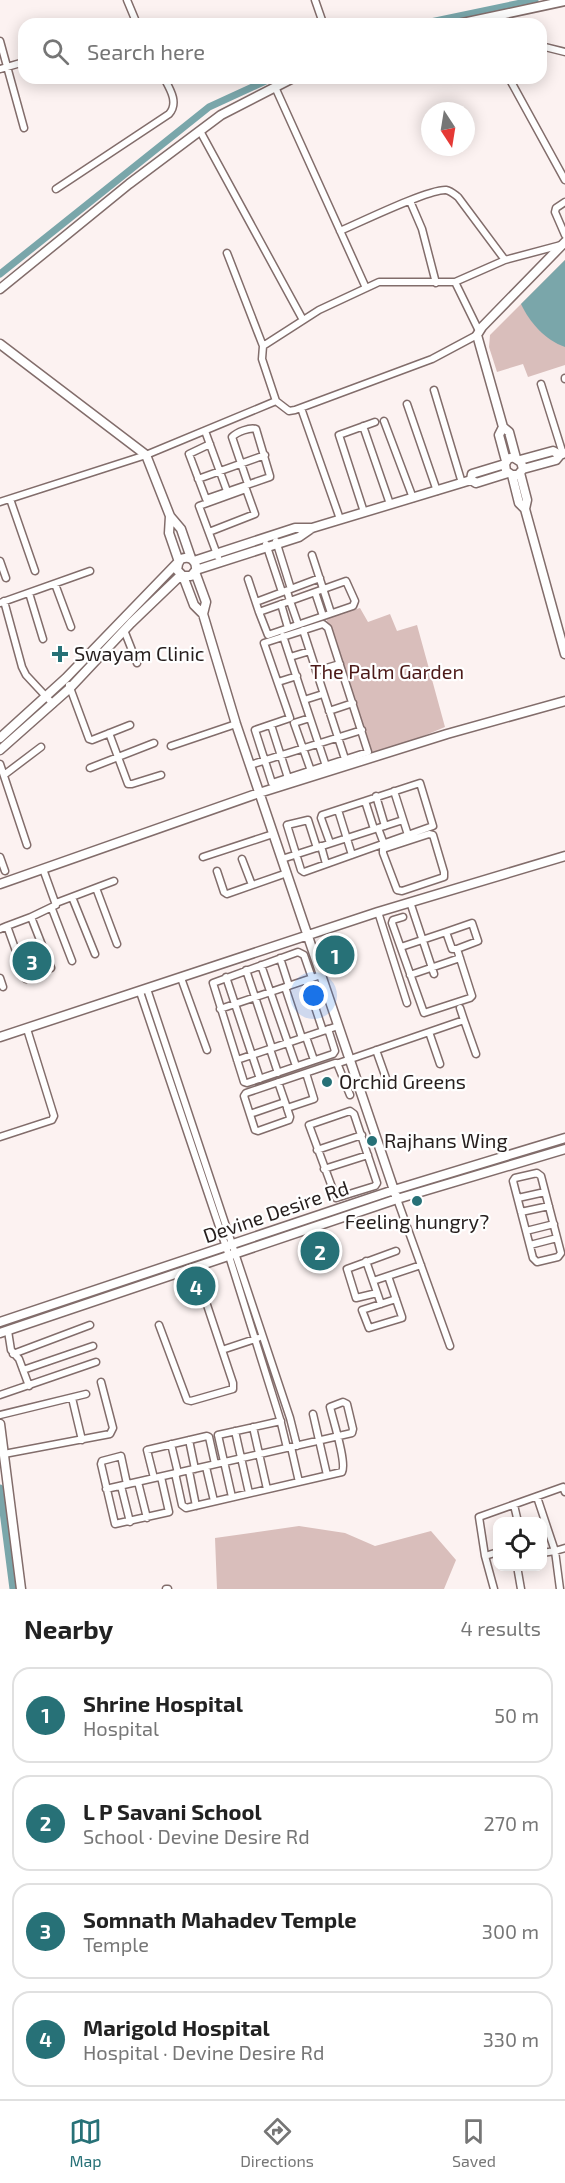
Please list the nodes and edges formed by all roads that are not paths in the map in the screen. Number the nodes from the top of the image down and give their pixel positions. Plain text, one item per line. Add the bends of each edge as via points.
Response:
1 (127, 0) edge
2 (315, 0) edge
3 (565, 1) edge
4 (134, 18) edge
5 (321, 18) edge
6 (499, 18) edge
7 (0, 41) edge
8 (547, 48) edge
9 (565, 52) edge
10 (18, 64) edge
11 (3, 68) edge
12 (167, 84) edge
13 (281, 84) edge
14 (512, 84) edge
15 (275, 87) junction
16 (24, 128) dead end
17 (200, 131) junction
18 (565, 180) edge
19 (56, 189) dead end
20 (411, 201) junction
21 (565, 201) edge
22 (340, 231) junction
23 (565, 235) edge
24 (563, 244) edge
25 (227, 253) dead end
26 (505, 260) junction
27 (455, 282) junction
28 (436, 283) junction
29 (366, 288) junction
30 (0, 289) edge
31 (303, 320) junction
32 (478, 333) junction
33 (0, 344) edge
34 (263, 346) junction
35 (541, 384) dead end
36 (434, 390) dead end
37 (276, 401) junction
38 (407, 404) dead end
39 (301, 408) junction
40 (384, 421) dead end
41 (375, 422) dead end
42 (363, 426) junction
43 (502, 427) junction
44 (205, 431) junction
45 (210, 444) junction
46 (563, 454) edge
47 (146, 455) junction
48 (265, 455) junction
49 (506, 462) junction
50 (241, 463) junction
51 (516, 468) junction
52 (220, 471) junction
53 (198, 479) junction
54 (467, 481) junction
55 (248, 484) junction
56 (227, 491) junction
57 (437, 491) junction
58 (413, 498) junction
59 (10, 499) junction
60 (0, 502) edge
61 (390, 504) junction
62 (364, 512) junction
63 (170, 516) junction
64 (340, 519) junction
65 (312, 528) junction
66 (209, 532) junction
67 (275, 535) junction
68 (264, 538) junction
69 (278, 544) junction
70 (267, 548) junction
71 (312, 555) dead end
72 (218, 559) junction
73 (0, 561) edge
74 (178, 563) junction
75 (194, 566) junction
76 (284, 567) junction
77 (35, 571) dead end
78 (90, 571) dead end
79 (275, 571) junction
80 (182, 576) junction
81 (6, 578) dead end
82 (248, 579) dead end
83 (320, 579) junction
84 (55, 584) junction
85 (323, 589) junction
86 (287, 591) junction
87 (29, 592) junction
88 (315, 592) junction
89 (290, 601) junction
90 (2, 602) edge
91 (256, 602) junction
92 (281, 604) junction
93 (259, 612) junction
94 (331, 613) junction
95 (203, 614) junction
96 (323, 616) junction
97 (127, 623) junction
98 (298, 624) junction
99 (71, 627) dead end
100 (288, 628) junction
101 (303, 630) junction
102 (283, 636) junction
103 (43, 639) dead end
104 (310, 651) junction
105 (96, 654) junction
106 (565, 654) edge
107 (290, 657) junction
108 (137, 663) dead end
109 (340, 664) junction
110 (316, 671) junction
111 (297, 676) junction
112 (66, 678) junction
113 (278, 682) junction
114 (70, 688) junction
115 (324, 694) junction
116 (304, 700) junction
117 (50, 701) junction
118 (565, 701) edge
119 (353, 703) junction
120 (329, 711) junction
121 (310, 718) junction
122 (28, 720) junction
123 (292, 720) junction
124 (236, 724) junction
125 (271, 724) junction
126 (130, 725) dead end
127 (362, 730) junction
128 (109, 733) junction
129 (337, 737) junction
130 (0, 738) edge
131 (154, 743) dead end
132 (318, 743) junction
133 (171, 746) dead end
134 (41, 747) dead end
135 (303, 748) junction
136 (0, 750) edge
137 (281, 755) junction
138 (118, 757) junction
139 (264, 761) junction
140 (346, 763) junction
141 (0, 764) edge
142 (250, 765) junction
143 (326, 766) junction
144 (90, 768) dead end
145 (311, 771) junction
146 (4, 775) junction
147 (161, 775) dead end
148 (288, 778) junction
149 (394, 791) junction
150 (259, 792) junction
151 (376, 796) junction
152 (365, 801) junction
153 (338, 810) junction
154 (403, 820) junction
155 (379, 828) junction
156 (273, 834) junction
157 (408, 835) junction
158 (347, 838) junction
159 (330, 843) junction
160 (384, 844) junction
161 (27, 845) dead end
162 (319, 847) junction
163 (296, 854) junction
164 (352, 855) junction
165 (565, 856) edge
166 (0, 857) edge
167 (202, 857) dead end
168 (242, 859) dead end
169 (282, 859) junction
170 (326, 864) junction
171 (43, 869) junction
172 (5, 871) dead end
173 (217, 871) dead end
174 (286, 873) junction
175 (444, 877) junction
176 (114, 881) dead end
177 (0, 884) edge
178 (252, 885) junction
179 (96, 888) junction
180 (447, 890) junction
181 (72, 897) junction
182 (410, 902) junction
183 (54, 906) junction
184 (378, 912) junction
185 (31, 917) junction
186 (403, 917) dead end
187 (7, 926) junction
188 (0, 929) edge
189 (446, 932) junction
190 (308, 935) junction
191 (423, 940) junction
192 (117, 944) dead end
193 (401, 947) junction
194 (457, 949) junction
195 (95, 954) dead end
196 (280, 958) junction
197 (460, 958) junction
198 (72, 961) dead end
199 (261, 965) junction
200 (51, 968) dead end
201 (246, 970) junction
202 (433, 971) junction
203 (321, 975) junction
204 (410, 975) junction
205 (226, 977) junction
206 (0, 978) edge
207 (181, 978) junction
208 (26, 979) dead end
209 (309, 979) junction
210 (3, 987) dead end
211 (287, 987) junction
212 (144, 990) junction
213 (270, 992) junction
214 (255, 997) junction
215 (407, 1003) dead end
216 (235, 1004) junction
217 (460, 1008) dead end
218 (220, 1009) junction
219 (464, 1020) junction
220 (338, 1026) junction
221 (27, 1029) junction
222 (326, 1030) junction
223 (429, 1032) junction
224 (0, 1037) edge
225 (304, 1037) junction
226 (288, 1043) junction
227 (271, 1048) junction
228 (207, 1050) dead end
229 (376, 1050) junction
230 (476, 1054) dead end
231 (252, 1055) junction
232 (170, 1057) junction
233 (350, 1059) junction
234 (163, 1060) junction
235 (237, 1060) junction
236 (314, 1060) junction
237 (339, 1063) junction
238 (440, 1064) dead end
239 (296, 1066) junction
240 (278, 1072) junction
241 (306, 1073) junction
242 (260, 1078) junction
243 (387, 1081) dead end
244 (278, 1082) junction
245 (182, 1093) junction
246 (175, 1095) junction
247 (350, 1095) dead end
248 (286, 1105) junction
249 (250, 1114) junction
250 (362, 1135) junction
251 (0, 1137) edge
252 (565, 1138) edge
253 (378, 1142) junction
254 (365, 1146) junction
255 (196, 1147) junction
256 (565, 1149) edge
257 (318, 1150) junction
258 (368, 1155) junction
259 (522, 1161) junction
260 (324, 1169) junction
261 (526, 1176) junction
262 (394, 1190) junction
263 (545, 1192) junction
264 (518, 1198) junction
265 (397, 1199) junction
266 (549, 1206) junction
267 (521, 1212) junction
268 (554, 1224) junction
269 (526, 1231) junction
270 (557, 1238) junction
271 (530, 1245) junction
272 (229, 1246) junction
273 (396, 1251) dead end
274 (232, 1255) junction
275 (366, 1262) junction
276 (421, 1265) junction
277 (388, 1276) junction
278 (373, 1281) junction
279 (243, 1290) junction
280 (377, 1293) junction
281 (396, 1299) junction
282 (381, 1304) junction
283 (207, 1305) dead end
284 (0, 1322) edge
285 (90, 1325) dead end
286 (159, 1325) dead end
287 (4, 1332) edge
288 (263, 1336) junction
289 (255, 1339) junction
290 (93, 1346) dead end
291 (450, 1346) dead end
292 (222, 1350) junction
293 (13, 1354) junction
294 (96, 1362) dead end
295 (23, 1370) junction
296 (101, 1382) dead end
297 (28, 1386) junction
298 (86, 1394) dead end
299 (0, 1395) edge
300 (72, 1398) junction
301 (286, 1406) junction
302 (277, 1408) junction
303 (313, 1414) dead end
304 (0, 1416) edge
305 (281, 1421) junction
306 (0, 1424) edge
307 (253, 1427) junction
308 (235, 1431) junction
309 (337, 1437) junction
310 (81, 1440) junction
311 (189, 1440) junction
312 (319, 1441) junction
313 (171, 1444) junction
314 (292, 1447) junction
315 (4, 1454) junction
316 (260, 1454) junction
317 (241, 1459) junction
318 (224, 1462) junction
319 (216, 1464) junction
320 (206, 1467) junction
321 (192, 1470) junction
322 (177, 1473) junction
323 (327, 1475) junction
324 (157, 1477) junction
325 (138, 1482) junction
326 (299, 1482) junction
327 (124, 1485) junction
328 (106, 1489) junction
329 (267, 1489) junction
330 (565, 1492) edge
331 (249, 1493) junction
332 (232, 1497) junction
333 (537, 1497) junction
334 (214, 1502) junction
335 (514, 1505) junction
336 (196, 1506) junction
337 (517, 1517) edge
338 (147, 1518) junction
339 (130, 1522) junction
340 (565, 1548) edge
341 (555, 1551) junction
342 (547, 1552) edge
343 (493, 1554) edge
344 (485, 1556) junction
345 (518, 1571) edge
346 (21, 1589) edge
347 (494, 1589) edge
348 (521, 1589) edge
349 (560, 1589) edge

1 - 4 street
2 - 5 street
3 - 6 street
7 - 11 street
8 - 9 street
10 - 11 street
11 - 16 street
12 - 19 street via 174,102 169,114
13 - 15 street
14 - 18 street
15 - 17 street via 221,115
15 - 22 street
17 - 30 street
17 - 31 street
20 - 22 street
20 - 26 street via 437,191 451,191
20 - 28 street
21 - 23 street via 555,210
22 - 29 street
24 - 26 street
24 - 32 street
25 - 34 street
26 - 27 street
27 - 28 street
27 - 32 street
28 - 29 street via 386,280
29 - 31 street
31 - 34 street
32 - 39 street via 432,359
32 - 43 street
33 - 47 street
34 - 37 street via 262,359
35 - 46 street
36 - 54 street
37 - 39 street via 289,411
37 - 44 street
38 - 57 street
39 - 64 street
40 - 58 street
41 - 42 street
42 - 61 street
42 - 62 street via 339,435
43 - 49 street
43 - 51 street via 509,432
44 - 45 street
44 - 47 street
45 - 52 street
45 - 53 street via 189,453
46 - 51 street via 553,451
47 - 59 street
47 - 63 street
48 - 50 street
48 - 50 street via 255,428 234,434 232,439
48 - 55 street via 270,476
49 - 51 street via 505,469
49 - 54 street via 472,474
50 - 52 street
50 - 55 street
51 - 54 street via 476,483
51 - 106 street via 528,500 525,509
52 - 53 street
52 - 56 street
53 - 56 street via 205,499
54 - 57 street
55 - 56 street
57 - 58 street
58 - 61 street
59 - 60 street
59 - 77 street
61 - 62 street
62 - 64 street
63 - 74 street via 169,533
63 - 75 street via 181,529
64 - 65 street
65 - 67 street via 295,528
65 - 69 street
66 - 66 street via 255,514 246,489 199,507
66 - 72 street
67 - 68 street
67 - 69 street
68 - 70 street
68 - 72 street
69 - 70 street
69 - 76 street
70 - 72 street
70 - 79 street
71 - 83 street
72 - 75 street
73 - 81 street
74 - 75 street via 184,558
74 - 80 street via 177,570
74 - 97 street
75 - 80 street via 191,576
75 - 95 street via 206,602
76 - 79 street
76 - 86 street
78 - 84 street
79 - 86 street
80 - 95 street via 194,605
80 - 97 street
82 - 91 street
83 - 85 street
83 - 86 street
84 - 87 street
84 - 99 street
85 - 88 street
85 - 94 street
85 - 94 street via 346,581 355,601 352,606
86 - 89 street
86 - 91 street
87 - 90 street
87 - 103 street
88 - 89 street
88 - 96 street
89 - 92 street
89 - 98 street
90 - 117 street via 22,667
91 - 93 street
92 - 93 street
92 - 100 street
93 - 100 street via 267,635
94 - 96 street
95 - 124 street
96 - 98 street
97 - 105 street
97 - 105 street
97 - 108 street
98 - 100 street
101 - 102 street
101 - 104 street
101 - 109 street via 326,626
102 - 107 street
102 - 113 street via 264,642
104 - 107 street
104 - 110 street
105 - 112 street
105 - 114 street
107 - 111 street
109 - 110 street
109 - 119 street
110 - 115 street
111 - 113 street
111 - 116 street
112 - 114 street
112 - 117 street
113 - 123 street
114 - 117 street
114 - 128 street via 89,739
115 - 116 street
115 - 120 street
116 - 121 street
117 - 122 street
118 - 140 street
119 - 120 street
119 - 127 street
120 - 129 street
121 - 123 street
121 - 132 street
122 - 130 street
122 - 136 street
123 - 125 street
123 - 135 street
124 - 133 street
124 - 142 street
125 - 137 street
125 - 139 street via 255,730
126 - 128 street
127 - 129 street
127 - 140 street via 368,752
128 - 138 street
129 - 132 street
129 - 140 street
131 - 138 street
132 - 135 street
132 - 143 street
134 - 146 street
135 - 137 street
135 - 145 street
137 - 139 street
137 - 148 street
138 - 144 street
138 - 147 street via 128,784
139 - 142 street
139 - 148 street via 271,782
140 - 143 street
140 - 150 street
141 - 146 street
142 - 150 street
143 - 145 street
145 - 148 street
146 - 161 street
149 - 151 street
149 - 154 street
149 - 157 street via 422,784 433,826
150 - 156 street
150 - 171 street
151 - 152 street
151 - 155 street
152 - 153 street
152 - 155 street
153 - 158 street
153 - 159 street via 322,817
154 - 155 street
154 - 157 street
155 - 158 street
155 - 160 street
156 - 167 street
156 - 169 street
157 - 160 street
158 - 159 street
158 - 164 street
159 - 162 street
160 - 164 street
162 - 163 street
162 - 163 street via 308,820 288,825
162 - 170 street
163 - 169 street
163 - 170 street via 303,872
164 - 170 street
165 - 180 street
166 - 172 street
168 - 178 street
169 - 174 street
171 - 177 street
171 - 183 street
173 - 178 street via 227,894
174 - 178 street
174 - 190 street
175 - 175 street via 432,834 383,851 397,890
175 - 180 street
176 - 179 street
179 - 181 street
179 - 192 street
180 - 182 street
181 - 183 street
181 - 195 street
182 - 184 street
182 - 191 street
183 - 185 street
183 - 198 street
184 - 190 street
184 - 215 street
185 - 187 street
185 - 200 street
186 - 193 street via 392,922
187 - 188 street
187 - 208 street
189 - 191 street
189 - 194 street via 452,949
189 - 194 street via 472,923 478,940
190 - 203 street
190 - 207 street
191 - 193 street
191 - 202 street
193 - 204 street
194 - 197 street
196 - 199 street
196 - 209 street via 301,953
196 - 211 street
197 - 202 street
197 - 204 street via 471,997 426,1013
199 - 201 street
199 - 213 street
201 - 205 street
201 - 214 street
202 - 204 street
203 - 209 street
203 - 220 street
205 - 216 street
205 - 218 street via 213,983
206 - 210 street
207 - 212 street
207 - 228 street
209 - 211 street
209 - 222 street
211 - 213 street
211 - 225 street
212 - 221 street
212 - 232 street
212 - 234 street
213 - 214 street
213 - 226 street
214 - 216 street
214 - 227 street
216 - 218 street
216 - 231 street
217 - 219 street
218 - 235 street
219 - 223 street
219 - 230 street
220 - 222 street
220 - 233 street
221 - 224 street
221 - 251 street via 54,1116 52,1120
222 - 225 street
222 - 236 street via 335,1052
223 - 229 street
223 - 238 street
225 - 226 street
225 - 236 street
226 - 227 street
226 - 239 street
227 - 231 street
227 - 240 street
229 - 233 street
229 - 243 street
231 - 235 street
231 - 242 street
232 - 234 street
232 - 245 street
233 - 237 street
233 - 253 street
234 - 246 street
235 - 242 street via 245,1083
236 - 239 street
237 - 241 street
237 - 247 street
239 - 240 street
240 - 242 street
241 - 244 street
241 - 248 street via 314,1098
244 - 248 street
244 - 249 street via 245,1093
245 - 246 street
245 - 255 street
246 - 255 street
248 - 249 street
248 - 249 street via 289,1120 258,1131
250 - 254 street
250 - 257 street
250 - 257 street via 351,1111 311,1124
252 - 262 street, Devine Desire Rd
253 - 254 street
253 - 262 street
254 - 258 street
255 - 272 street
256 - 259 street, Devine Desire Rd
257 - 260 street
258 - 260 street
258 - 260 street via 377,1185 339,1198 334,1197
259 - 261 street
259 - 265 street, Devine Desire Rd
261 - 263 street via 540,1174
261 - 264 street via 513,1180
262 - 265 street
262 - 272 street, Devine Desire Rd
263 - 264 street
263 - 266 street
264 - 267 street
265 - 274 street, Devine Desire Rd
265 - 276 street
266 - 267 street
266 - 268 street
267 - 269 street
268 - 269 street
268 - 270 street
269 - 271 street
270 - 271 street
270 - 271 street via 561,1253 558,1257 535,1261
272 - 274 street
272 - 284 street, Devine Desire Rd
273 - 275 street
274 - 279 street
274 - 287 street, Devine Desire Rd
275 - 278 street
275 - 280 street via 348,1268 356,1298
276 - 277 street
276 - 291 street
277 - 278 street
277 - 281 street
278 - 280 street
279 - 288 street
279 - 289 street
280 - 282 street
281 - 282 street
281 - 282 street via 402,1318 369,1329 362,1310
283 - 292 street
285 - 293 street
286 - 292 street via 184,1396 190,1401 233,1389
287 - 293 street
288 - 289 street
288 - 301 street
289 - 292 street
289 - 302 street
290 - 295 street
293 - 295 street
294 - 297 street
295 - 297 street
296 - 310 street via 112,1433
297 - 299 street
298 - 300 street
300 - 304 street
300 - 310 street
301 - 302 street
301 - 314 street
302 - 305 street
303 - 312 street
305 - 307 street
305 - 314 street
306 - 315 street
307 - 308 street
307 - 316 street
308 - 317 street
308 - 318 street via 218,1435
309 - 309 street via 353,1432 346,1402 331,1406
309 - 312 street
309 - 323 street via 344,1471
310 - 315 street
311 - 313 street
311 - 319 street via 209,1437
311 - 321 street
312 - 314 street
312 - 323 street
313 - 322 street
313 - 324 street via 147,1450
314 - 316 street
314 - 326 street
315 - 346 street
316 - 317 street
316 - 329 street
317 - 318 street
317 - 331 street
318 - 319 street
318 - 332 street
319 - 320 street
320 - 321 street
320 - 334 street
321 - 322 street
321 - 336 street
322 - 324 street
322 - 336 street via 183,1507
323 - 326 street
324 - 325 street
324 - 338 street via 169,1512
325 - 327 street
325 - 338 street
326 - 329 street
327 - 328 street
327 - 328 street via 121,1456 100,1464
327 - 339 street
328 - 339 street via 115,1524
329 - 331 street
330 - 333 street via 563,1487
331 - 332 street
332 - 334 street
333 - 335 street
333 - 341 street
334 - 336 street
335 - 337 street
335 - 344 street via 479,1517
338 - 339 street
340 - 341 street
341 - 342 street
341 - 349 street
343 - 344 street
344 - 347 street
345 - 348 street

